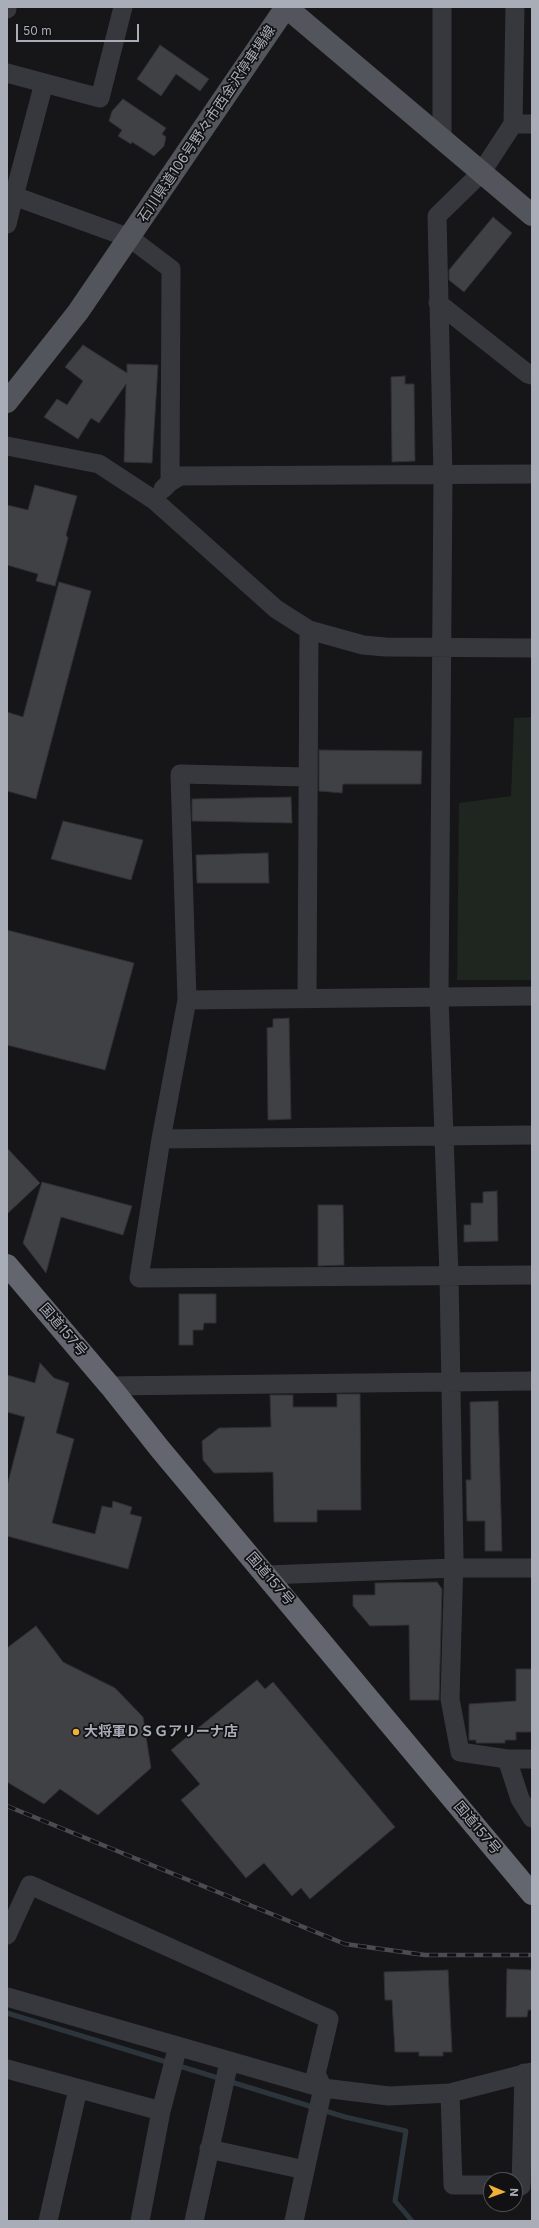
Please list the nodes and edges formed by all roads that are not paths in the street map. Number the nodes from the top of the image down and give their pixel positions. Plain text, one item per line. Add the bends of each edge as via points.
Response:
1 (123, 7) edge
2 (286, 7) edge
3 (442, 7) edge
4 (515, 7) edge
5 (7, 73) edge
6 (44, 83) junction
7 (513, 124) junction
8 (532, 124) edge
9 (442, 140) junction
10 (481, 172) junction
11 (10, 195) edge
12 (532, 215) edge
13 (7, 224) edge
14 (130, 238) junction
15 (438, 303) junction
16 (532, 374) edge
17 (7, 402) edge
18 (7, 446) edge
19 (532, 474) edge
20 (443, 476) junction
21 (170, 482) junction
22 (154, 500) junction
23 (309, 630) junction
24 (442, 648) junction
25 (532, 648) edge
26 (307, 777) junction
27 (532, 996) edge
28 (439, 997) junction
29 (307, 998) junction
30 (187, 1000) junction
31 (444, 1135) junction
32 (532, 1135) edge
33 (161, 1139) junction
34 (7, 1265) edge
35 (532, 1275) edge
36 (449, 1276) junction
37 (532, 1380) edge
38 (451, 1382) junction
39 (110, 1386) junction
40 (454, 1568) junction
41 (532, 1568) edge
42 (267, 1575) junction
43 (507, 1759) junction
44 (532, 1759) edge
45 (532, 1818) edge
46 (532, 1894) edge
47 (7, 1935) edge
48 (7, 1997) edge
49 (175, 2059) junction
50 (7, 2069) edge
51 (528, 2073) edge
52 (226, 2074) junction
53 (78, 2090) junction
54 (450, 2093) junction
55 (320, 2102) junction
56 (161, 2111) junction
57 (210, 2149) junction
58 (305, 2170) junction
59 (522, 2172) edge
60 (483, 2185) edge
61 (48, 2221) edge
62 (140, 2221) edge
63 (194, 2221) edge
64 (294, 2221) edge

1 - 6 street via 100,98
2 - 9 main road, 石川県道106号野々市西金沢停車場線
2 - 14 main road, 石川県道106号野々市西金沢停車場線
3 - 9 street
4 - 7 street
5 - 6 street
6 - 11 street
7 - 8 street
7 - 10 street
9 - 10 main road, 石川県道106号野々市西金沢停車場線
10 - 12 main road, 石川県道106号野々市西金沢停車場線
10 - 15 street via 438,216
11 - 13 street
11 - 14 street
14 - 17 main road, 石川県道106号野々市西金沢停車場線 via 78,312
14 - 21 street via 171,269
15 - 16 street via 528,374
15 - 20 street
18 - 22 street via 98,464
19 - 20 street
20 - 21 street via 180,476
20 - 24 street
21 - 22 street
22 - 23 street via 276,610
23 - 24 street via 363,645
23 - 26 street
24 - 25 street
24 - 28 street
26 - 29 street
26 - 30 street via 180,774
27 - 28 street
28 - 29 street
28 - 31 street
29 - 30 street
30 - 33 street
31 - 32 street
31 - 33 street
31 - 36 street
33 - 36 street via 139,1278
34 - 39 highway, 国道157号
35 - 36 street
36 - 38 street
37 - 38 street
38 - 39 street
38 - 40 street
39 - 42 highway, 国道157号
40 - 41 street
40 - 42 street
40 - 43 street via 450,1699 460,1752
42 - 46 highway, 国道157号
43 - 44 street
43 - 45 street via 520,1799
47 - 55 street via 30,1885 329,2019 316,2074
48 - 49 street
49 - 52 street
49 - 56 street
50 - 53 street
51 - 54 street
51 - 59 street
52 - 55 street
52 - 57 street
53 - 56 street
53 - 61 street
54 - 55 street
54 - 60 street via 453,2185
55 - 58 street
56 - 62 street
57 - 58 street
57 - 63 street
58 - 64 street

